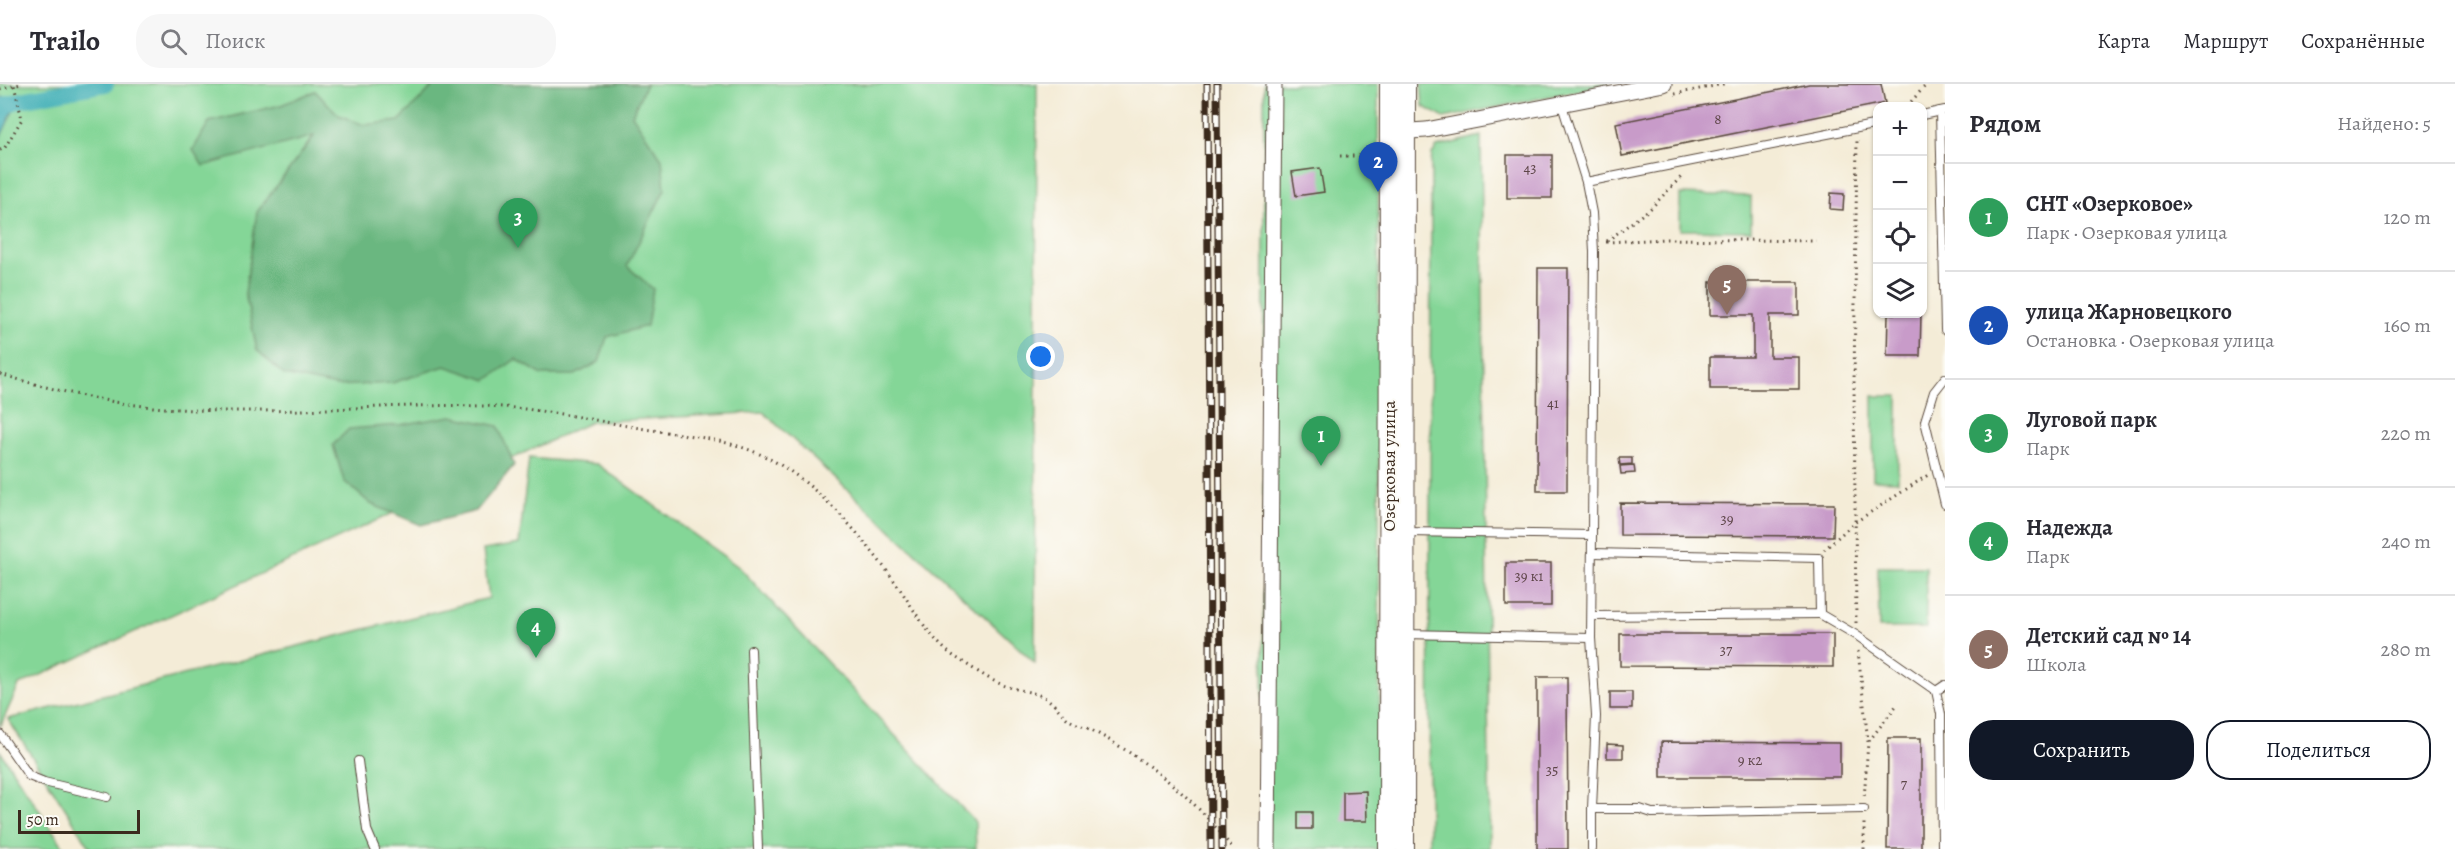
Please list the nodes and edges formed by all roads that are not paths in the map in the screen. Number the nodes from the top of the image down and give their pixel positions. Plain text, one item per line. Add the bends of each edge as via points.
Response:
1 (1274, 84) edge
2 (1389, 84) edge
3 (1406, 84) edge
4 (1664, 84) edge
5 (1562, 105) junction
6 (1942, 110) edge
7 (1927, 113) edge
8 (1873, 125) edge
9 (1397, 132) junction
10 (1586, 182) junction
11 (1945, 330) edge
12 (1945, 378) edge
13 (1945, 504) edge
14 (1397, 532) junction
15 (1592, 535) junction
16 (1593, 553) junction
17 (1820, 614) junction
18 (1592, 616) junction
19 (1397, 634) junction
20 (1591, 638) junction
21 (752, 650) dead end
22 (1945, 685) edge
23 (1936, 691) junction
24 (0, 734) edge
25 (358, 761) dead end
26 (107, 797) dead end
27 (1592, 809) junction
28 (1864, 809) road end
29 (1943, 824) edge
30 (375, 849) edge
31 (758, 849) edge
32 (1268, 849) edge
33 (1388, 849) edge
34 (1406, 849) edge
35 (1592, 849) edge
36 (1942, 849) edge

1 - 32 street
2 - 9 street, Озерковая улица
3 - 9 street, Озерковая улица
4 - 5 street
5 - 9 street
5 - 10 lane
6 - 7 lane
6 - 11 lane
8 - 10 lane
9 - 14 street, Озерковая улица
10 - 15 lane via 1594,252
12 - 13 lane via 1934,392 1925,421
14 - 15 lane
14 - 19 street, Озерковая улица
15 - 16 lane
16 - 17 lane via 1819,558
16 - 18 lane
17 - 18 lane
17 - 23 lane
18 - 20 lane
19 - 20 lane
19 - 33 street, Озерковая улица
19 - 34 street, Озерковая улица
20 - 27 lane via 1596,716
21 - 31 lane
22 - 23 lane
23 - 29 lane via 1941,714
24 - 26 lane via 29,776
25 - 30 lane via 367,830
27 - 28 lane via 1640,809 1652,813
27 - 35 lane
29 - 36 lane

